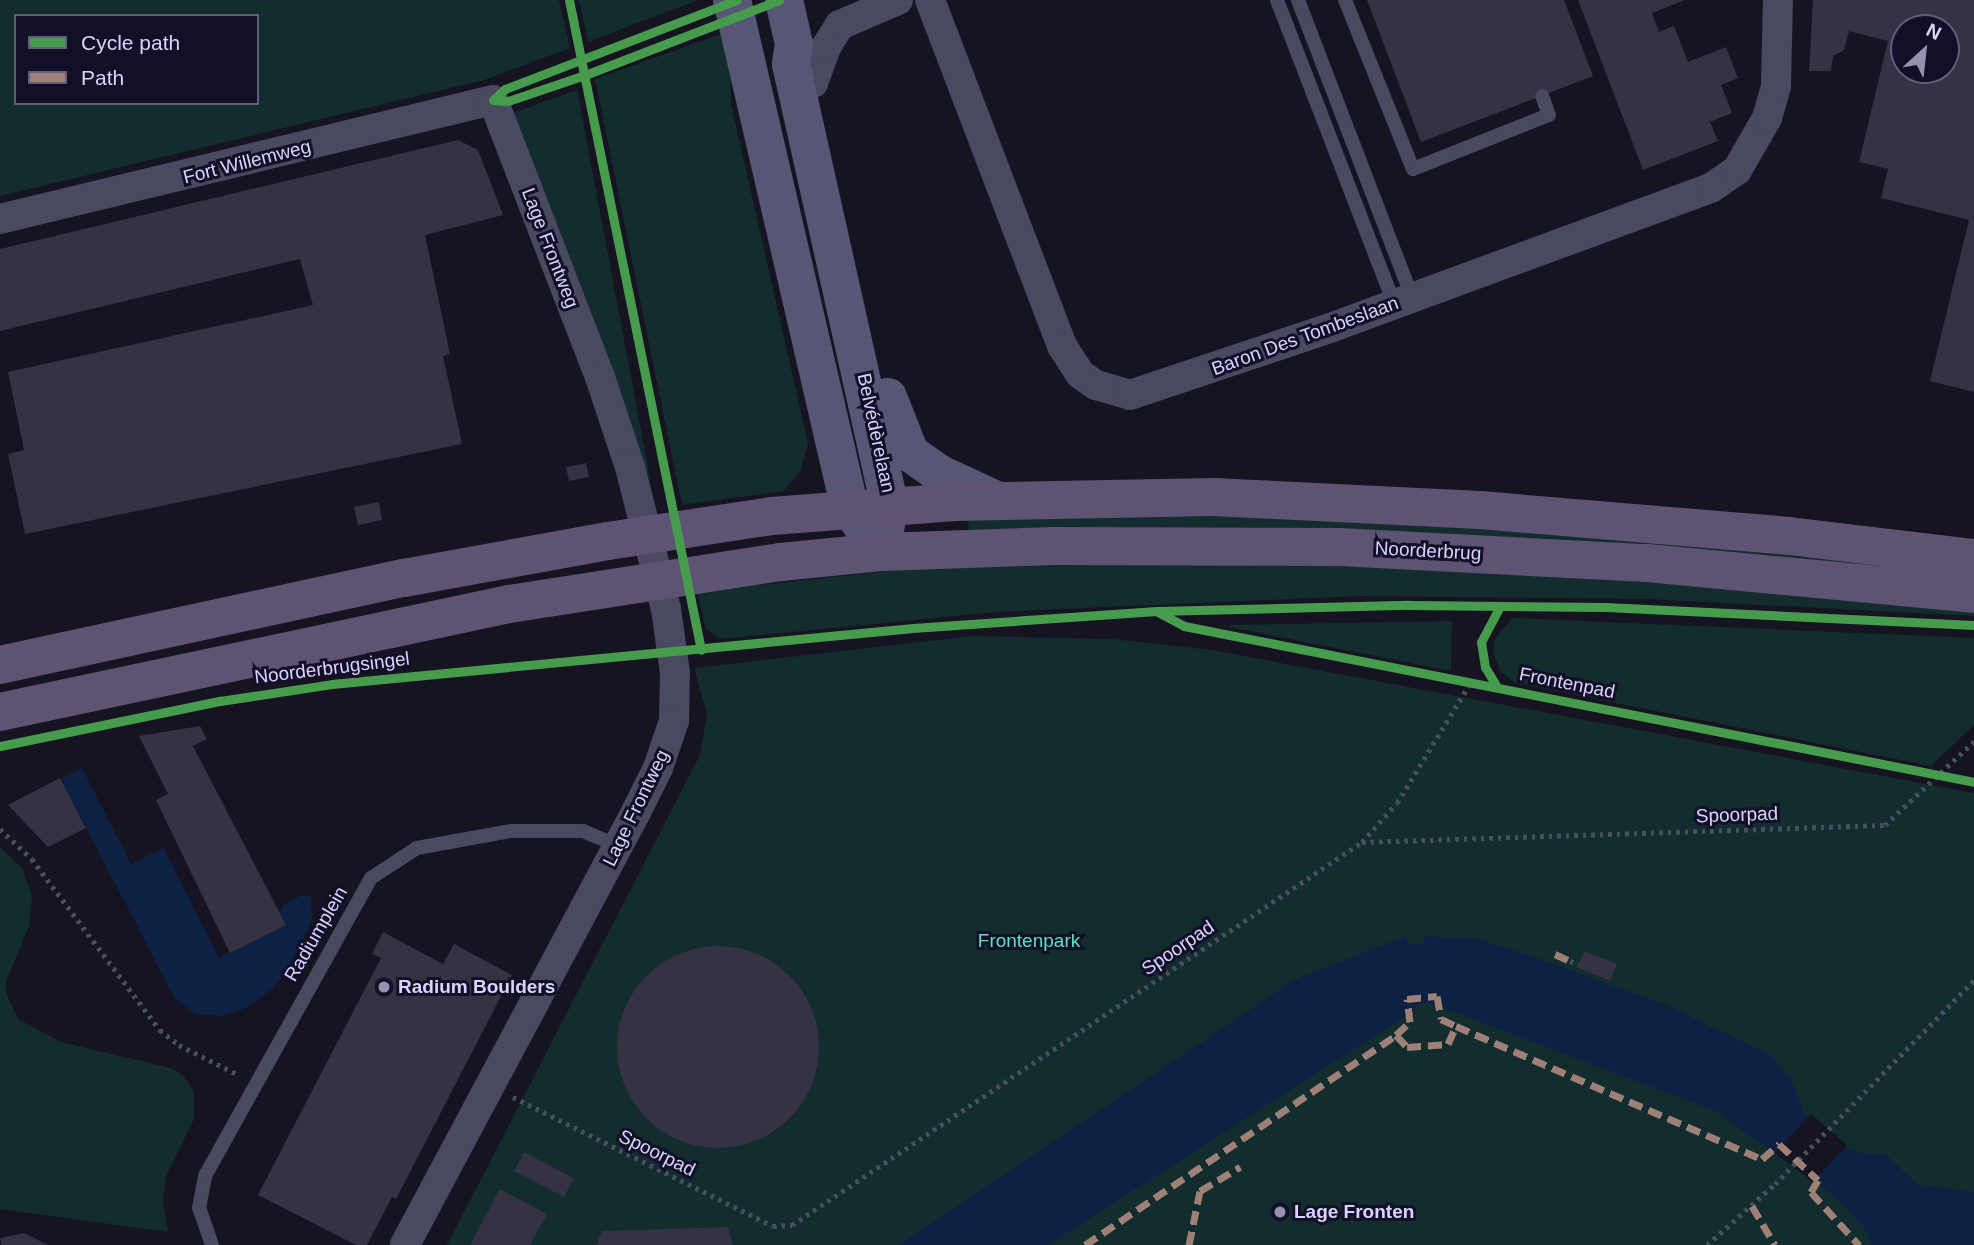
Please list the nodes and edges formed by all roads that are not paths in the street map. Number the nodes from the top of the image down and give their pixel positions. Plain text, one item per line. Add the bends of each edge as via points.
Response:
1 (732, 0) edge
2 (784, 0) edge
3 (898, 0) edge
4 (930, 0) edge
5 (1277, 0) edge
6 (1298, 0) edge
7 (1345, 0) edge
8 (1778, 0) edge
9 (794, 44) junction
10 (813, 83) junction
11 (1542, 96) dead end
12 (493, 100) joint
13 (0, 219) edge
14 (1403, 300) junction
15 (996, 500) junction
16 (891, 506) junction
17 (850, 509) junction
18 (881, 552) junction
19 (1974, 558) edge
20 (1974, 594) edge
21 (0, 664) edge
22 (0, 712) edge
23 (618, 846) junction
24 (212, 1245) edge
25 (405, 1245) edge

1 - 17 main road
2 - 9 main road, Belvédèrelaan
3 - 10 street via 841,25 826,47
4 - 14 street, Baron Des Tombeslaan via 1062,346 1080,374 1096,386 1114,393 1145,394
5 - 14 lane
6 - 14 lane
7 - 11 lane via 1413,169 1549,115
8 - 14 street, Baron Des Tombeslaan via 1776,86 1756,143 1737,170 1712,188
9 - 10 main road
9 - 16 main road, Belvédèrelaan via 791,64
10 - 15 main road via 883,380 903,440 920,461
12 - 13 street, Fort Willemweg
12 - 23 street, Lage Frontweg via 600,377 630,467 666,609 675,681 674,721 659,768
15 - 16 main road
15 - 19 main road via 1213,497 1480,510 1789,536
16 - 17 main road
16 - 18 main road, Belvédèrelaan
17 - 18 main road
17 - 21 main road via 608,541 404,578
18 - 20 main road, Noorderbrug via 1041,546 1339,547 1647,563
18 - 22 main road, Noorderbrugsingel via 616,585
23 - 24 lane, Radiumplein via 583,831 511,831 447,839 417,848 384,866 362,892 254,1083 201,1188 200,1209
23 - 25 street, Lage Frontweg

